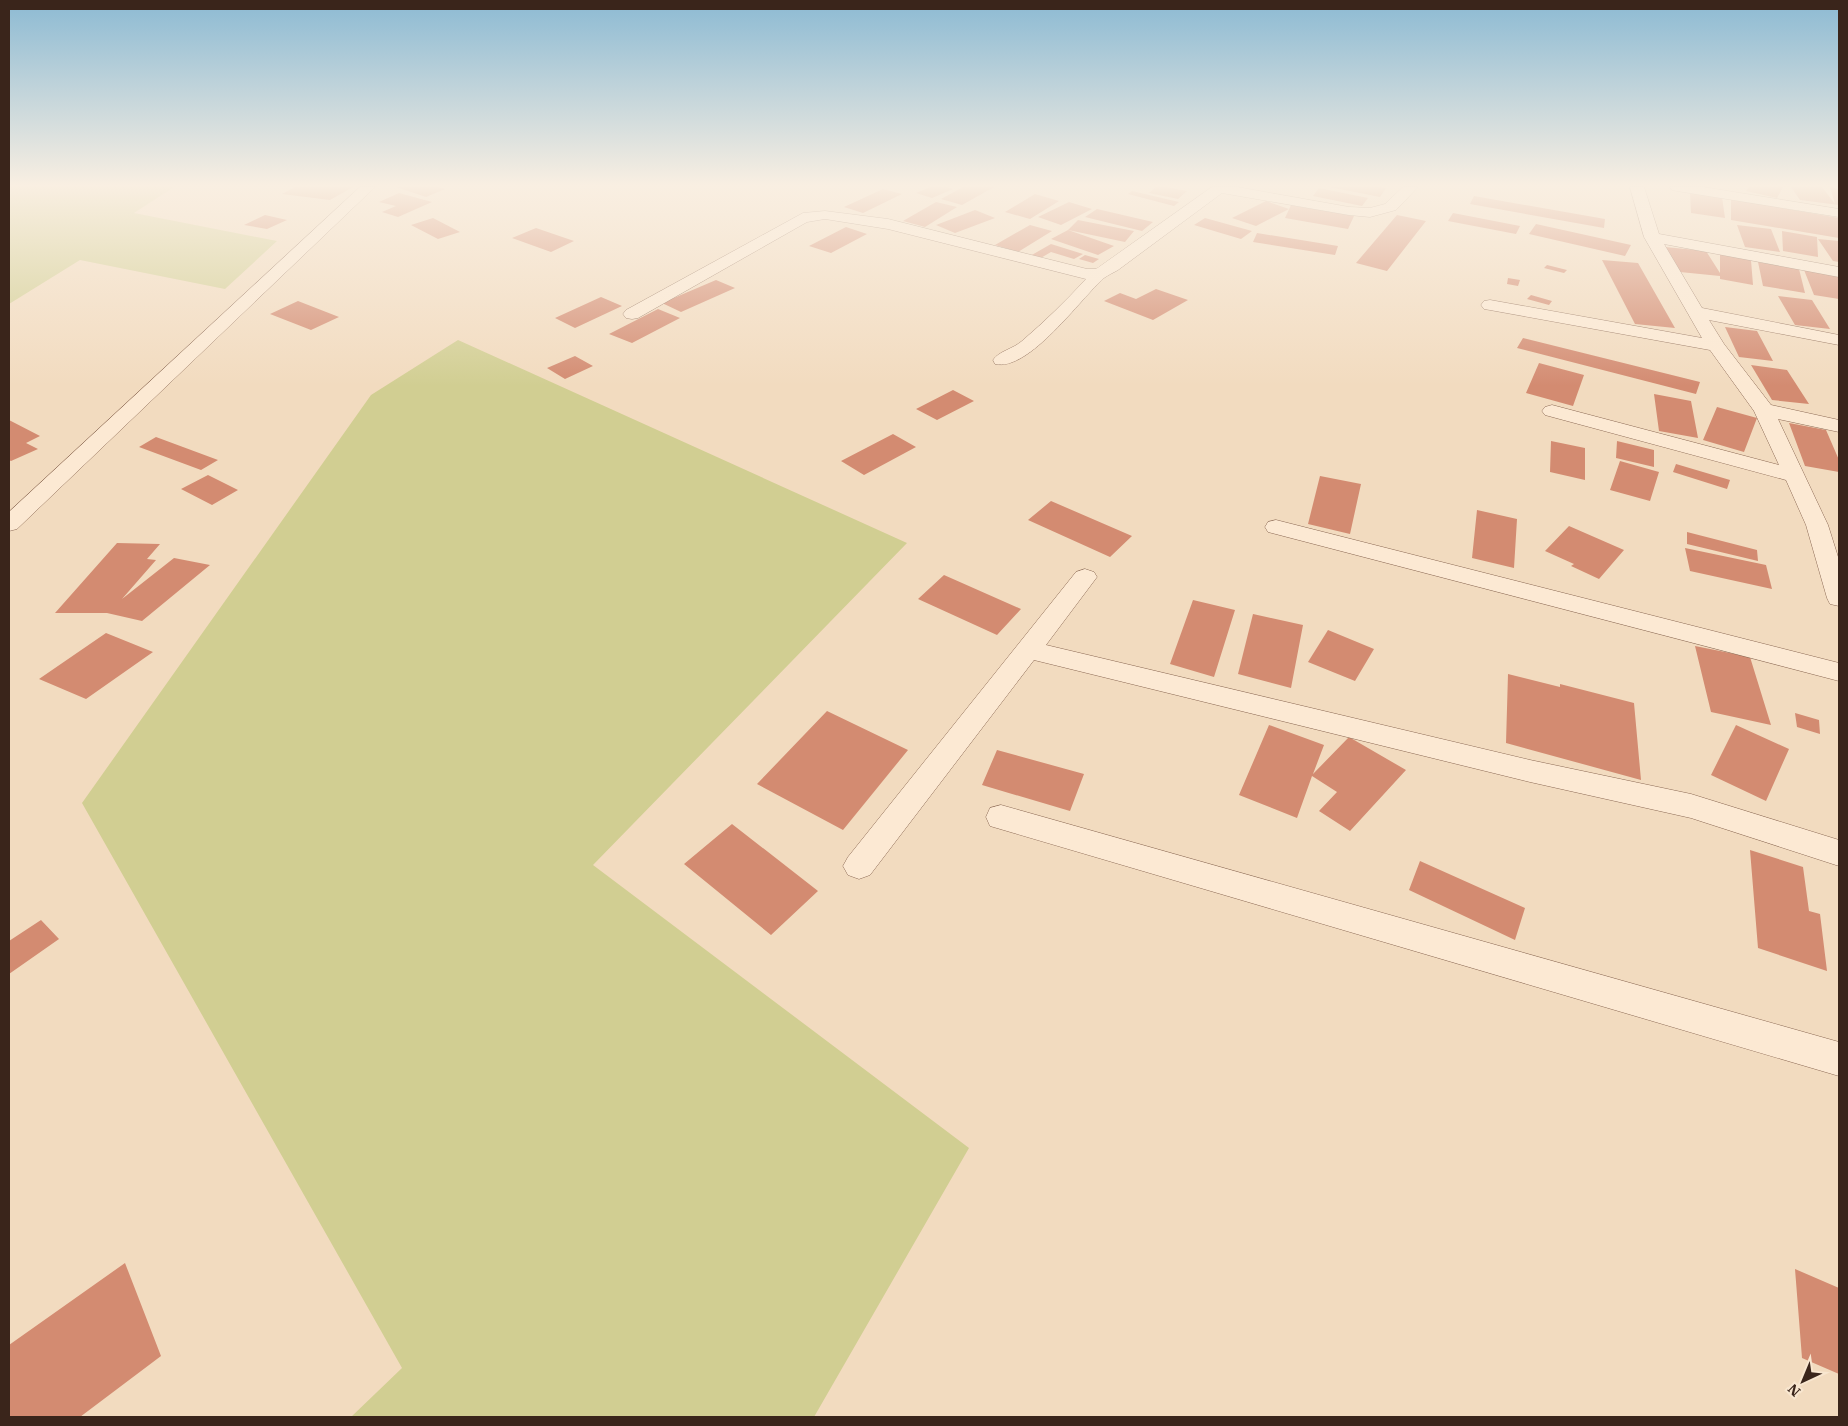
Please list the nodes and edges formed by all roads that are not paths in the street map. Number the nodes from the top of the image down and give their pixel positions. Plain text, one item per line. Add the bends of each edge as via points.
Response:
1 (297, 254) edge
2 (740, 254) edge
3 (1006, 254) edge
4 (1130, 254) edge
5 (1662, 254) edge
6 (1740, 254) edge
7 (1839, 272) edge
8 (1099, 274) junction
9 (1490, 305) dead end
10 (1697, 312) junction
11 (632, 314) dead end
12 (1839, 340) edge
13 (1716, 346) junction
14 (1002, 360) dead end
15 (1764, 410) junction
16 (1552, 411) dead end
17 (1839, 426) edge
18 (1794, 476) junction
19 (9, 524) edge
20 (1818, 525) junction
21 (1276, 527) dead end
22 (1839, 531) edge
23 (1085, 577) dead end
24 (1839, 598) edge
25 (1028, 650) junction
26 (1839, 672) edge
27 (1001, 817) dead end
28 (1839, 853) edge
29 (859, 866) dead end
30 (1839, 1059) edge

1 - 19 street
2 - 11 street
3 - 8 street via 1087,274
4 - 8 street
5 - 10 street
6 - 7 street
8 - 14 street via 1074,303 1026,347
9 - 13 street
10 - 12 street
10 - 13 street
13 - 15 street
15 - 17 street
15 - 18 street
16 - 18 street
18 - 20 street
20 - 22 street
20 - 24 street
21 - 26 street
23 - 25 street
25 - 28 street via 1530,771 1691,806
25 - 29 street
27 - 30 street

